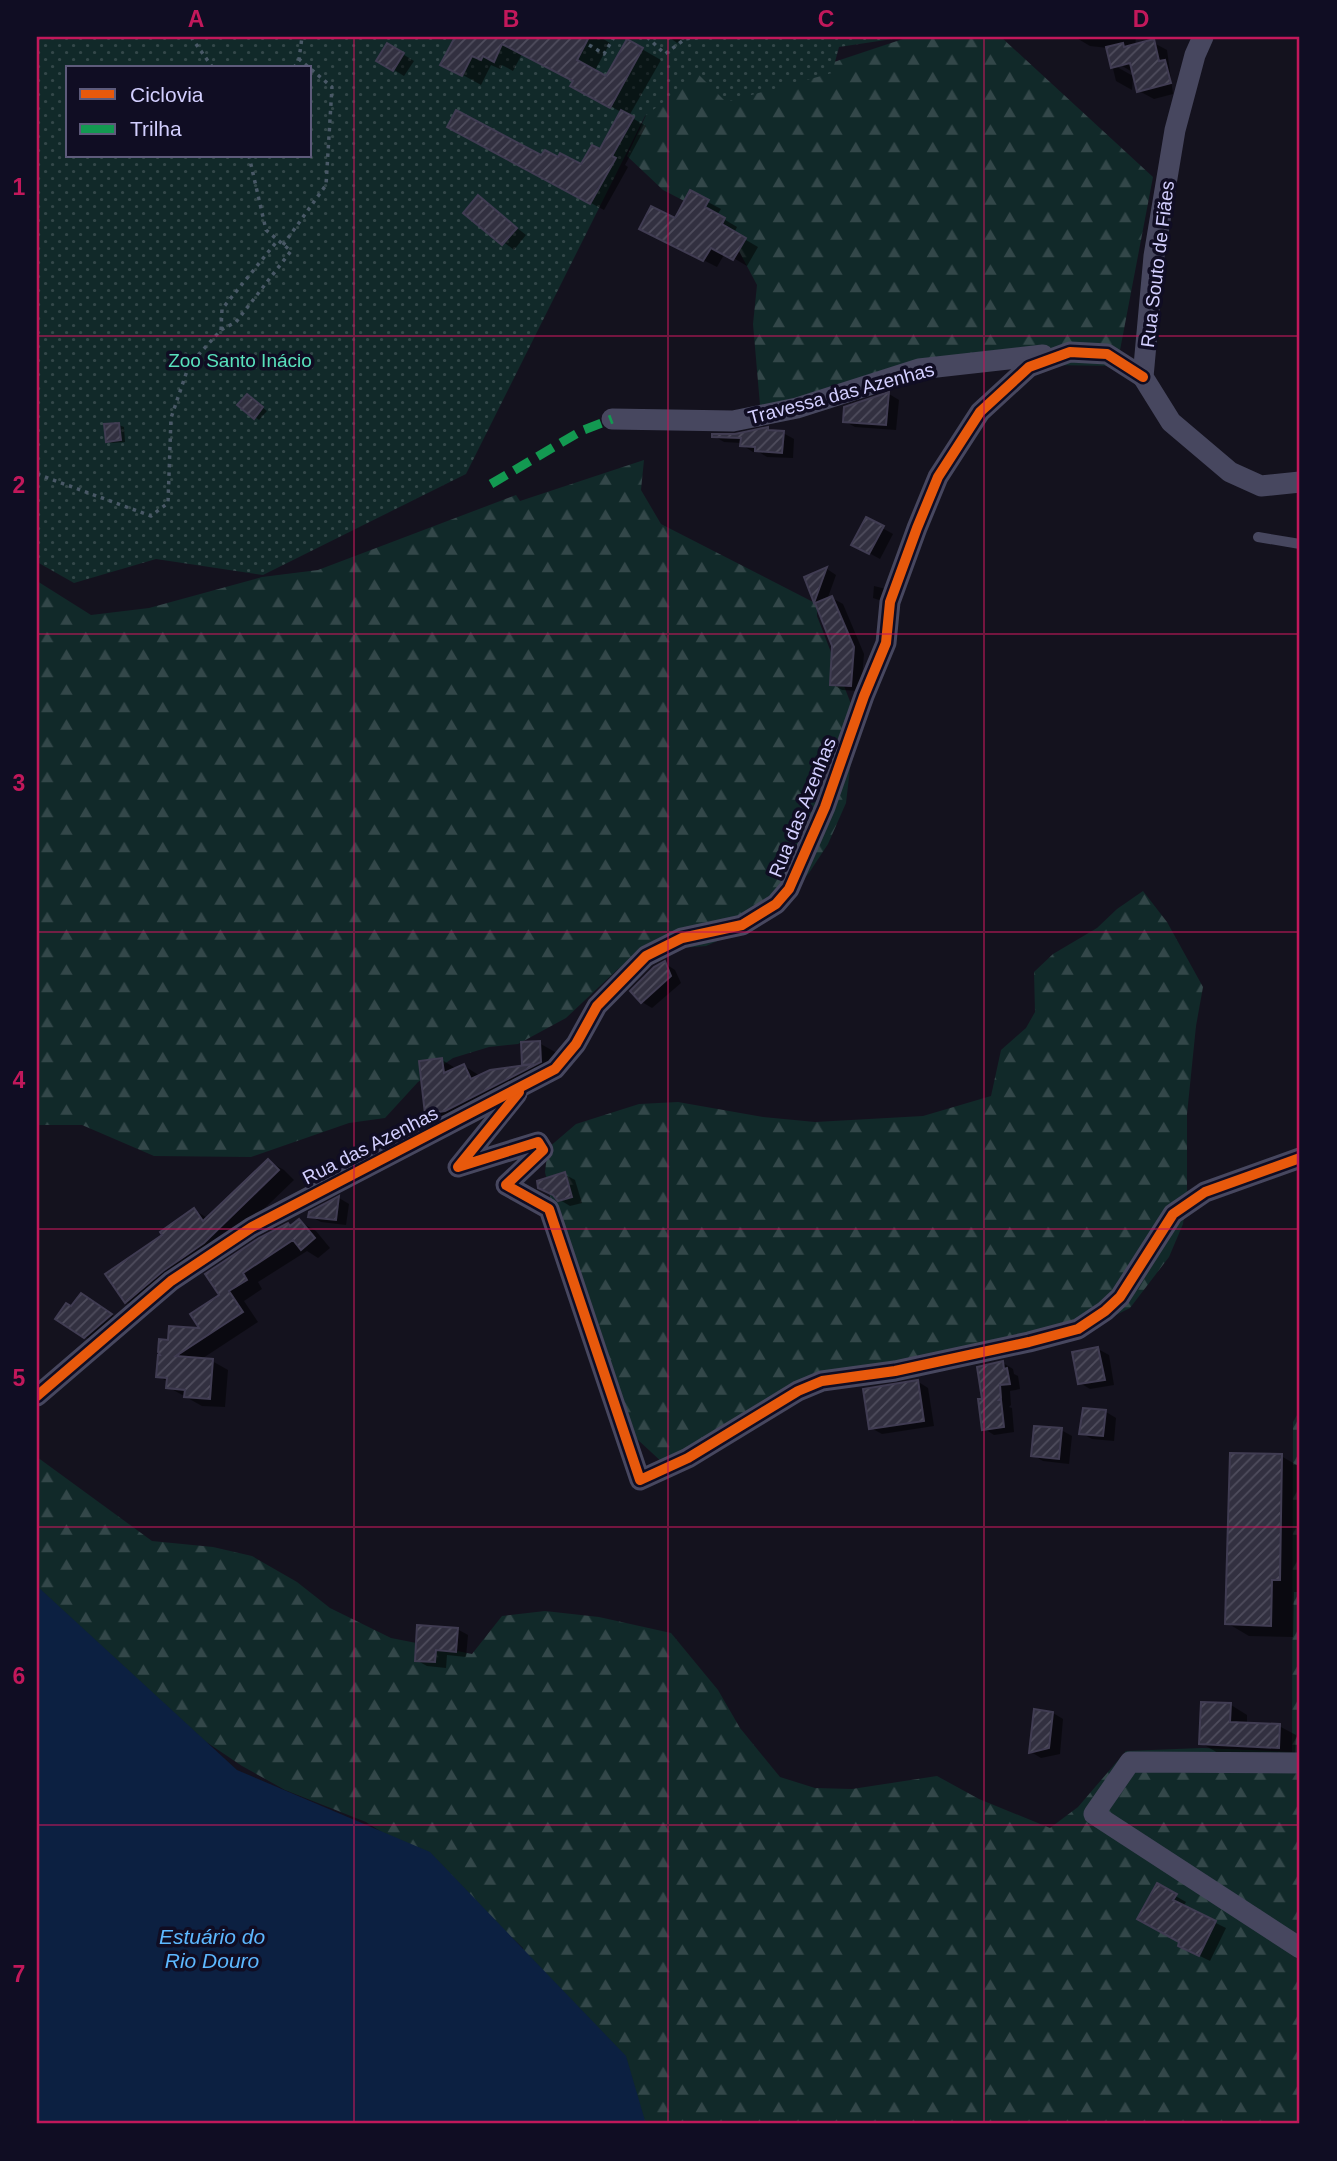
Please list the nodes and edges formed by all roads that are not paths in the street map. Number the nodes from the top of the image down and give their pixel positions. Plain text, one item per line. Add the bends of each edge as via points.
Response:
1 (1203, 37) edge
2 (1070, 352) junction
3 (1143, 377) junction
4 (612, 419) dead end
5 (1300, 482) edge
6 (1258, 537) dead end
7 (1300, 544) edge
8 (523, 1087) junction
9 (1300, 1158) edge
10 (37, 1396) edge
11 (1300, 1763) edge
12 (1300, 1948) edge

1 - 3 street, Rua Souto de Fiães via 1175,130 1154,256
2 - 3 street, Rua das Azenhas via 1107,354
2 - 4 street, Travessa das Azenhas via 919,369 797,408 733,421
2 - 8 street, Rua das Azenhas via 1029,366 980,412 938,477 890,602 886,643 789,890 742,925 682,938 646,956 597,1006 576,1044 555,1069
3 - 5 street via 1171,422 1230,472 1261,486
6 - 7 lane
8 - 9 street via 458,1167 538,1142 543,1150 506,1185 549,1209 640,1480 688,1458 822,1381 895,1371 1078,1329 1120,1297 1173,1214 1205,1192
8 - 10 street, Rua das Azenhas via 251,1227 171,1281
11 - 12 street via 1130,1762 1094,1814

